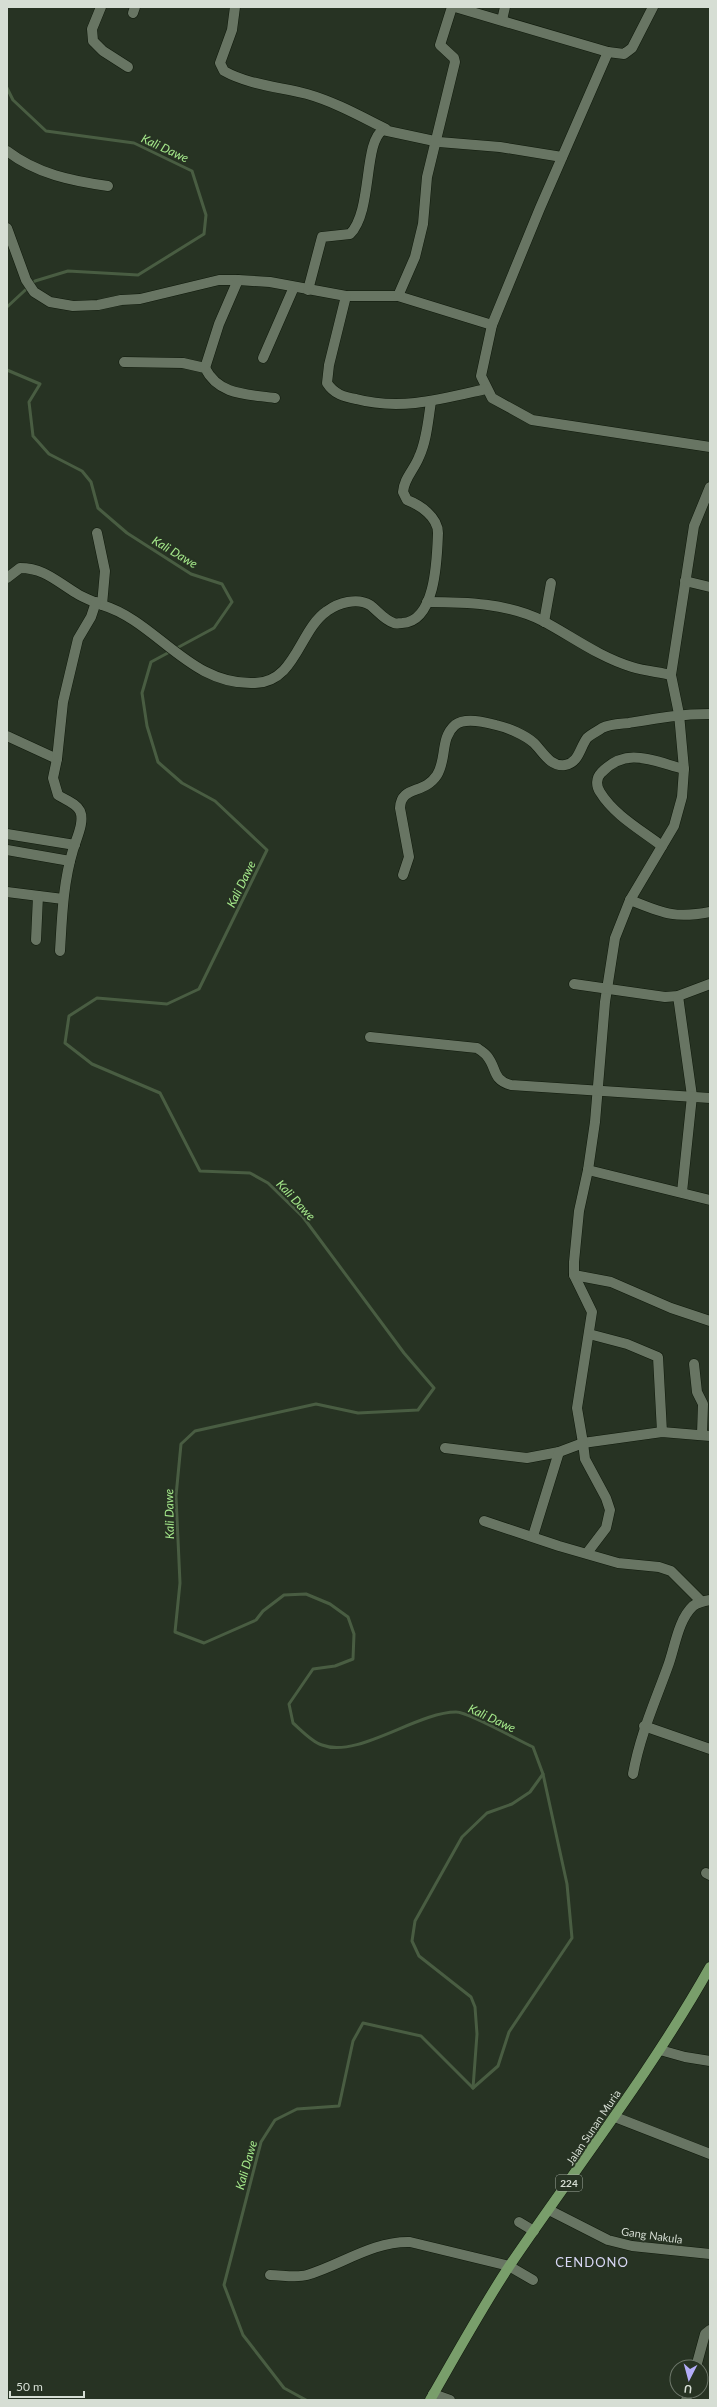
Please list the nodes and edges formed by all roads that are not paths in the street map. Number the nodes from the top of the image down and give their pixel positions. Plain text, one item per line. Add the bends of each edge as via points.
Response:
1 (102, 7) edge
2 (234, 7) edge
3 (452, 7) edge
4 (455, 7) edge
5 (505, 7) edge
6 (653, 7) edge
7 (502, 20) junction
8 (608, 52) junction
9 (128, 67) dead end
10 (386, 129) junction
11 (436, 141) junction
12 (7, 151) edge
13 (562, 157) junction
14 (108, 186) dead end
15 (7, 228) edge
16 (238, 280) junction
17 (294, 287) junction
18 (308, 290) junction
19 (346, 296) junction
20 (398, 296) junction
21 (492, 325) junction
22 (263, 358) dead end
23 (124, 362) dead end
24 (205, 368) junction
25 (486, 389) junction
26 (275, 398) dead end
27 (431, 402) junction
28 (710, 447) edge
29 (710, 487) edge
30 (97, 532) dead end
31 (7, 578) edge
32 (685, 581) junction
33 (551, 583) dead end
34 (710, 587) edge
35 (427, 602) junction
36 (99, 603) junction
37 (544, 622) junction
38 (671, 675) junction
39 (679, 714) junction
40 (710, 714) edge
41 (7, 736) edge
42 (57, 759) junction
43 (684, 769) junction
44 (7, 834) edge
45 (75, 844) junction
46 (662, 846) junction
47 (7, 850) edge
48 (70, 861) junction
49 (403, 875) dead end
50 (7, 892) edge
51 (38, 896) junction
52 (63, 899) junction
53 (630, 900) junction
54 (710, 912) edge
55 (36, 940) dead end
56 (60, 951) dead end
57 (574, 984) dead end
58 (710, 984) edge
59 (607, 990) junction
60 (678, 996) junction
61 (370, 1037) dead end
62 (598, 1089) junction
63 (692, 1096) junction
64 (710, 1098) edge
65 (588, 1170) junction
66 (682, 1192) junction
67 (710, 1200) edge
68 (574, 1275) junction
69 (710, 1321) edge
70 (589, 1334) junction
71 (694, 1364) dead end
72 (662, 1432) junction
73 (706, 1435) edge
74 (583, 1443) junction
75 (445, 1448) dead end
76 (559, 1452) junction
77 (484, 1521) dead end
78 (533, 1536) junction
79 (587, 1553) junction
80 (706, 1600) edge
81 (644, 1726) junction
82 (710, 1749) edge
83 (633, 1774) dead end
84 (710, 1968) edge
85 (660, 2050) junction
86 (710, 2061) edge
87 (615, 2116) junction
88 (710, 2154) edge
89 (549, 2210) junction
90 (519, 2222) dead end
91 (534, 2231) junction
92 (710, 2254) edge
93 (509, 2266) junction
94 (270, 2275) dead end
95 (534, 2280) dead end
96 (710, 2330) edge
97 (698, 2359) edge
98 (431, 2397) edge
99 (450, 2400) edge

1 - 9 street via 92,29 93,42 102,51
2 - 10 street via 232,30 220,63 224,71 258,84 308,95 343,107
3 - 11 street via 440,45 455,62
4 - 7 street
5 - 7 street
6 - 8 street via 632,48 624,54
7 - 8 street
8 - 13 street
10 - 11 street
10 - 18 street via 378,134 373,147 361,219 350,234 322,237
11 - 13 street via 500,147
11 - 20 street via 427,177 423,224 415,257
12 - 14 street via 32,167 64,178
13 - 21 street
15 - 16 street via 26,280 34,292 50,302 73,306 98,306 220,280
16 - 17 street
16 - 24 street via 218,324
17 - 18 street
17 - 22 street
18 - 19 street
19 - 20 street
19 - 27 street via 328,365 327,383 330,388 344,396 381,404
20 - 21 street
21 - 25 street via 481,376
23 - 24 street via 183,363
24 - 26 street via 212,381 223,388 236,393
25 - 27 street
25 - 28 street via 492,398 532,420
27 - 35 street via 420,455 408,475 403,492 407,500 430,514 438,528 434,582
29 - 32 street via 694,526
30 - 36 street via 104,566
31 - 36 street via 20,568 41,571 77,594
32 - 34 street
32 - 38 street
33 - 37 street
35 - 36 street via 422,614 409,623 395,624 361,602 342,603 327,610 314,622 290,664 280,673 256,683 221,678 180,657 127,615
35 - 37 street via 486,605
36 - 42 street via 78,639 63,702
37 - 38 street via 592,650 633,668
38 - 39 street
39 - 40 street
39 - 43 street
39 - 49 street via 604,727 588,737 574,761 565,765 554,763 534,743 499,725 471,721 456,724 446,734 442,763 437,775 427,786 406,793 400,799 409,857
41 - 42 street
42 - 45 street via 53,778 54,788 58,795 76,805 81,812 82,822
43 - 46 street via 682,797 674,826
43 - 46 street via 628,756 606,768 598,776 596,784 614,810
44 - 45 street
45 - 48 street
46 - 53 street
47 - 48 street
48 - 52 street
50 - 51 street
51 - 52 street
51 - 55 street
52 - 56 street
53 - 54 street via 675,916
53 - 59 street via 615,938
57 - 59 street
58 - 60 street
59 - 60 street via 665,997
59 - 62 street
60 - 63 street
61 - 62 street via 477,1048 487,1056 494,1072 504,1083 511,1085
62 - 63 street
62 - 65 street
63 - 64 street
63 - 66 street
65 - 66 street
65 - 68 street via 579,1211
66 - 67 street
68 - 69 street via 611,1282 671,1308
68 - 70 street via 592,1312
70 - 72 street via 627,1344 658,1357
70 - 74 street via 577,1408
71 - 73 street via 697,1392 703,1404
72 - 73 street
72 - 74 street
74 - 76 street
74 - 79 street via 585,1459 610,1510 606,1528
75 - 76 street via 527,1458
76 - 78 street
77 - 78 street
78 - 79 street
79 - 80 street via 618,1563 659,1567 671,1571
80 - 81 street via 693,1607 676,1638 669,1664
81 - 82 street
81 - 83 street
84 - 85 main road, Jalan Sunan Muria / 224
85 - 86 street
85 - 87 main road, Jalan Sunan Muria / 224
87 - 88 street
87 - 89 main road, Jalan Sunan Muria / 224
89 - 91 main road, Jalan Sunan Muria / 224
89 - 92 street, Gang Nakula via 608,2240 632,2246
90 - 91 street
91 - 93 main road, Jalan Sunan Muria / 224
93 - 94 street via 423,2244 401,2242 361,2252 307,2275
93 - 95 street
93 - 98 main road, Jalan Sunan Muria / 224
96 - 97 street via 705,2334
98 - 99 street

